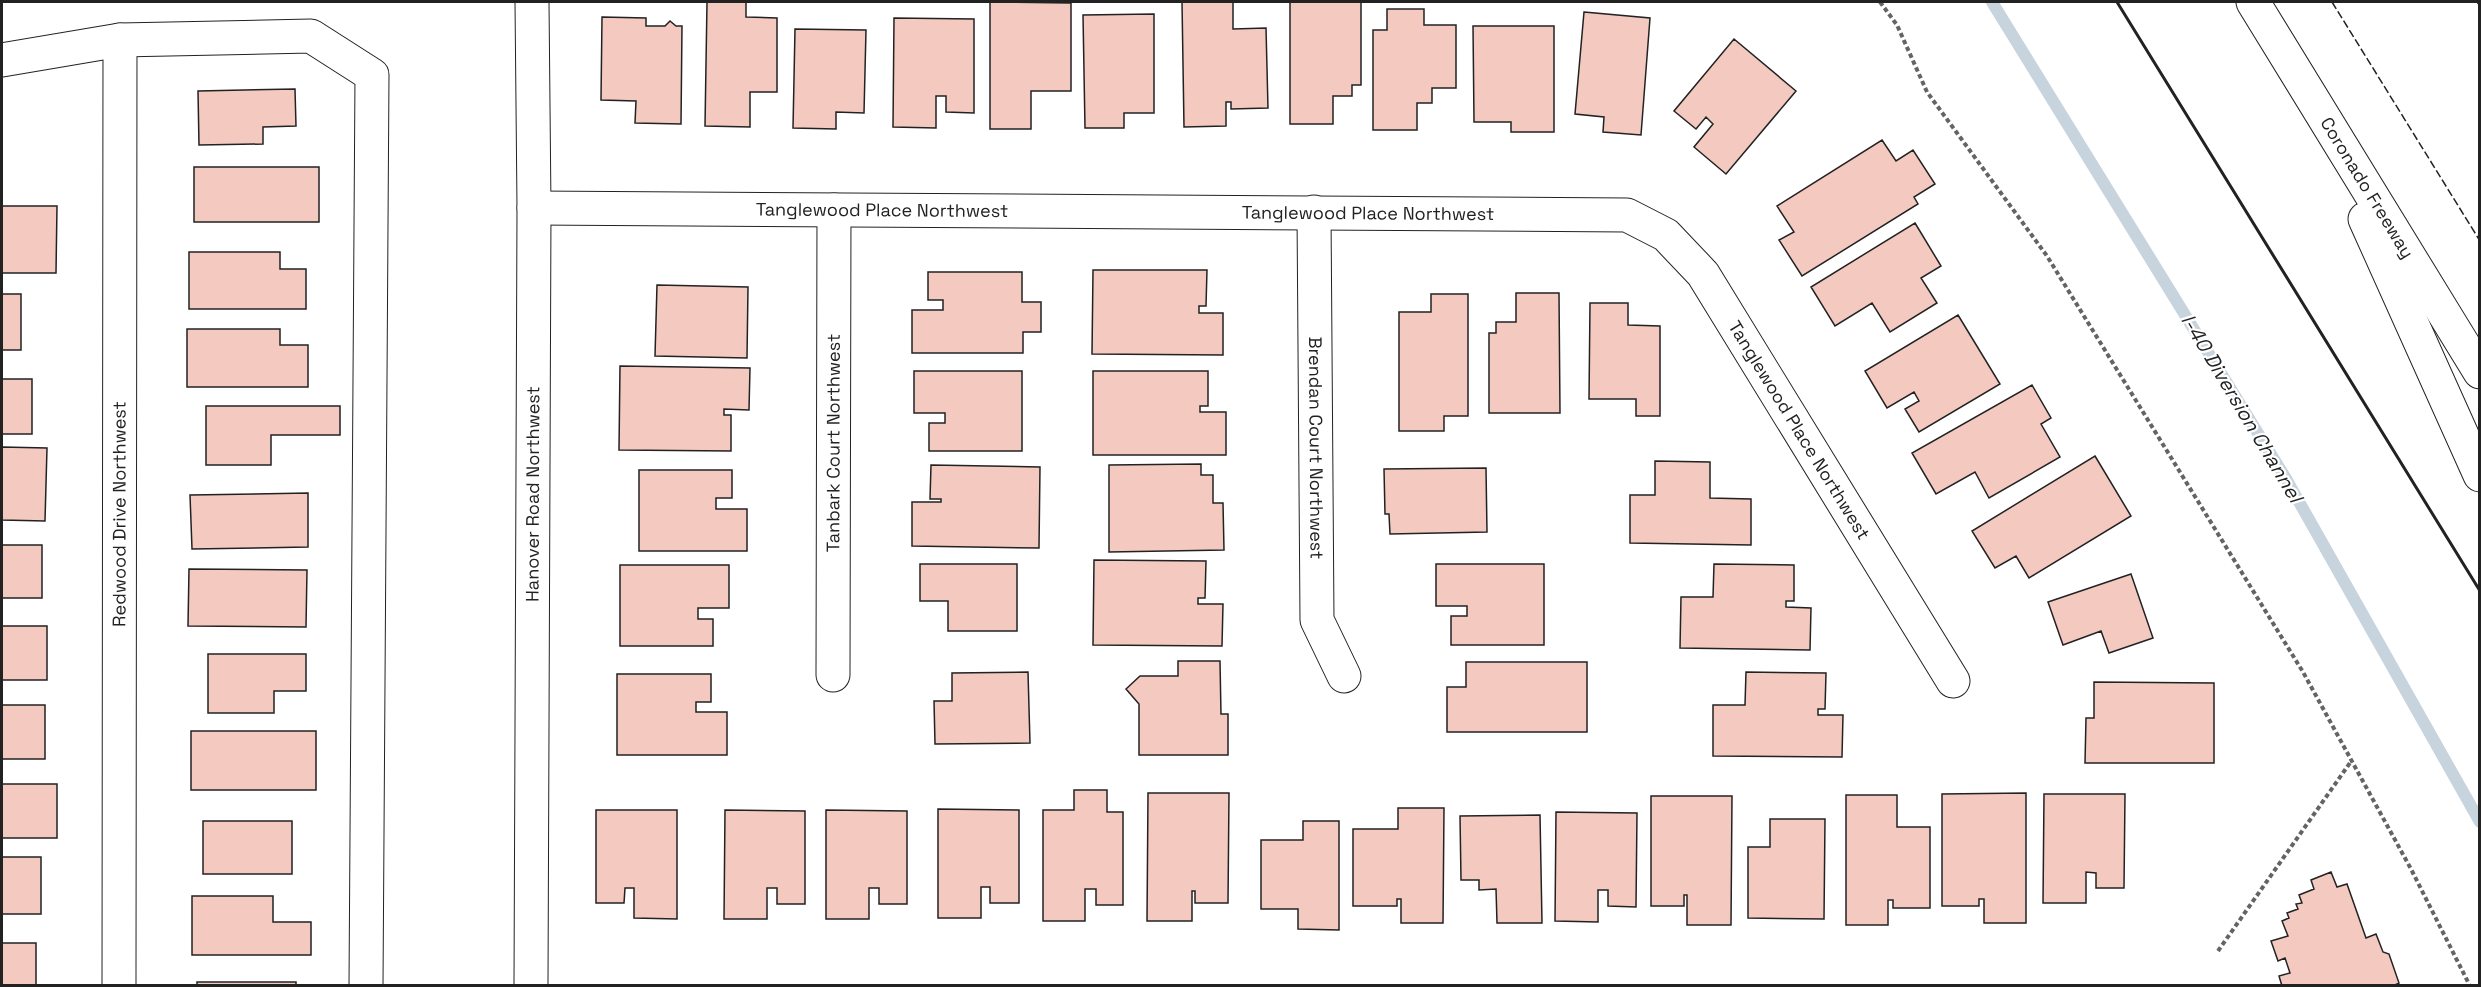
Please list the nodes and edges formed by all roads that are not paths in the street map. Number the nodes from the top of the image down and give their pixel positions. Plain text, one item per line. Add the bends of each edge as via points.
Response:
1 (532, 2) edge
2 (2253, 2) edge
3 (120, 40) junction
4 (2, 60) edge
5 (2309, 95) junction
6 (534, 208) junction
7 (834, 210) junction
8 (1314, 212) junction
9 (2480, 372) edge
10 (2480, 474) edge
11 (833, 675) dead end
12 (1344, 676) dead end
13 (1953, 681) dead end
14 (118, 986) edge
15 (366, 986) edge
16 (531, 986) edge

1 - 6 main road, Hanover Road Northwest
2 - 5 main road, Coronado Freeway
3 - 4 main road
3 - 14 main road, Redwood Drive Northwest
3 - 15 main road via 311,36 372,75
5 - 9 main road, Coronado Freeway
5 - 10 main road
6 - 7 main road, Tanglewood Place Northwest
6 - 16 main road, Hanover Road Northwest
7 - 8 main road, Tanglewood Place Northwest
7 - 11 main road, Tanbark Court Northwest
8 - 12 main road, Brendan Court Northwest via 1317,620
8 - 13 main road, Tanglewood Place Northwest via 1627,215 1666,235 1703,274

